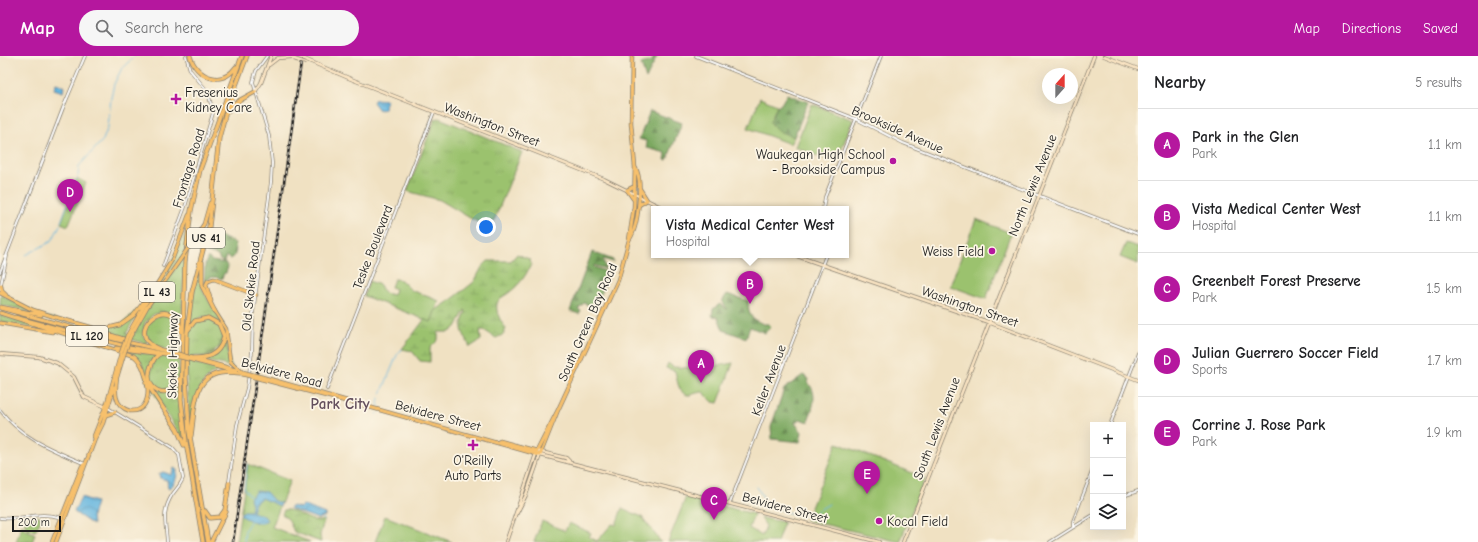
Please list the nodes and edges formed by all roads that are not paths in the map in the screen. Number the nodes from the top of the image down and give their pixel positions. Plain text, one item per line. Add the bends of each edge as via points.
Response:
1 (85, 56) edge
2 (186, 56) edge
3 (190, 56) edge
4 (247, 56) edge
5 (267, 56) edge
6 (271, 56) edge
7 (288, 56) edge
8 (632, 56) edge
9 (696, 56) edge
10 (881, 56) edge
11 (1094, 56) edge
12 (1104, 56) edge
13 (294, 57) edge
14 (241, 58) edge
15 (268, 66) junction
16 (1138, 69) edge
17 (255, 92) junction
18 (434, 112) junction
19 (856, 119) junction
20 (220, 130) junction
21 (635, 167) junction
22 (213, 182) junction
23 (635, 186) junction
24 (639, 188) junction
25 (627, 190) junction
26 (635, 193) junction
27 (639, 196) junction
28 (1038, 196) junction
29 (647, 200) junction
30 (634, 202) junction
31 (639, 205) junction
32 (659, 206) edge
33 (823, 206) edge
34 (191, 211) junction
35 (209, 226) junction
36 (1138, 234) edge
37 (629, 240) junction
38 (7, 255) junction
39 (804, 258) edge
40 (825, 258) edge
41 (823, 264) junction
42 (163, 266) dead end
43 (0, 272) edge
44 (158, 283) junction
45 (0, 288) edge
46 (0, 293) edge
47 (256, 295) junction
48 (7, 296) junction
49 (0, 307) edge
50 (215, 312) junction
51 (0, 313) edge
52 (54, 317) junction
53 (74, 322) junction
54 (988, 322) junction
55 (0, 323) edge
56 (57, 333) junction
57 (187, 333) junction
58 (129, 336) junction
59 (182, 338) junction
60 (95, 343) junction
61 (140, 344) junction
62 (159, 349) junction
63 (1138, 353) edge
64 (0, 354) edge
65 (122, 354) junction
66 (160, 354) junction
67 (175, 355) junction
68 (192, 359) junction
69 (241, 372) junction
70 (117, 376) junction
71 (1129, 376) junction
72 (181, 377) junction
73 (1138, 380) edge
74 (146, 382) junction
75 (327, 389) dead end
76 (107, 408) junction
77 (372, 408) joint
78 (0, 410) edge
79 (115, 412) junction
80 (106, 415) junction
81 (1111, 422) edge
82 (95, 439) junction
83 (191, 439) junction
84 (538, 453) junction
85 (85, 464) junction
86 (190, 465) junction
87 (1090, 476) edge
88 (229, 483) junction
89 (1138, 491) edge
90 (200, 494) junction
91 (1126, 495) edge
92 (730, 503) junction
93 (1090, 517) edge
94 (0, 518) edge
95 (63, 519) junction
96 (1073, 527) junction
97 (52, 542) edge
98 (56, 542) edge
99 (167, 542) edge
100 (203, 542) edge
101 (208, 542) edge
102 (211, 542) edge
103 (506, 542) edge
104 (879, 542) edge
105 (903, 542) edge
106 (1050, 542) edge

1 - 38 street
2 - 42 street, Frontage Road via 190,70 208,92 213,113 185,207
3 - 14 highway via 197,70 212,78 230,74
4 - 20 highway, Skokie Highway / US 41
5 - 17 street, Old Skokie Road via 254,74
6 - 15 main road
7 - 13 main road, Washington Street
8 - 21 main road via 631,123
9 - 19 street, Brookside Avenue
10 - 19 street
11 - 28 main road, North Lewis Avenue
12 - 16 main road
13 - 15 main road via 278,58
13 - 18 main road, Washington Street, bridge
14 - 34 highway, Skokie Highway / US 41 via 206,151
15 - 17 main road
17 - 20 highway via 231,106
17 - 47 street, Old Skokie Road via 268,130 272,163
18 - 25 main road, Washington Street
18 - 75 street, Teske Boulevard
19 - 28 street, Brookside Avenue via 903,143
19 - 33 street
20 - 22 highway, Skokie Highway / US 41
21 - 23 main road, South Green Bay Road
21 - 24 main road, South Green Bay Road
22 - 35 highway, Skokie Highway / US 41
22 - 58 main road, IL 43, bridge via 207,218
23 - 25 main road
23 - 26 main road, South Green Bay Road
24 - 27 main road, South Green Bay Road
24 - 29 main road
25 - 26 main road, Washington Street
25 - 30 main road
26 - 27 main road, Washington Street
26 - 30 main road, South Green Bay Road
27 - 29 main road, Washington Street
27 - 31 main road, South Green Bay Road
28 - 36 street, Brookside Avenue
28 - 54 main road, North Lewis Avenue
29 - 31 main road
29 - 32 main road, Washington Street
30 - 37 main road, South Green Bay Road
31 - 37 main road, South Green Bay Road
34 - 44 main road, IL 43 via 172,260
34 - 59 highway, Skokie Highway / US 41 via 185,262
35 - 50 highway via 201,278 205,295
35 - 57 highway, Skokie Highway / US 41 via 193,288
37 - 84 main road, South Green Bay Road via 618,280
38 - 43 street
38 - 45 street
39 - 41 main road, Washington Street
40 - 41 street, Keller Avenue
41 - 54 main road, Washington Street
41 - 92 street, Keller Avenue
44 - 53 main road via 134,315 120,325 100,328
44 - 58 main road, IL 43
45 - 48 main road
46 - 48 main road
47 - 50 main road via 217,279 210,280 206,289
47 - 88 street, Old Skokie Road via 249,374 238,418
48 - 52 main road
49 - 52 main road
49 - 61 main road, Belvidere Road / IL 120
50 - 69 main road via 226,329 230,361
51 - 56 main road
51 - 67 main road, Belvidere Road / IL 120 via 125,346
52 - 53 main road
53 - 61 main road
54 - 71 main road, Washington Street
54 - 105 main road, South Lewis Avenue
55 - 56 main road
56 - 60 main road
57 - 68 highway via 195,322 205,318 216,322 223,332 222,344 214,354
57 - 83 highway, Skokie Highway / US 41 via 186,389
58 - 65 main road, IL 43, bridge
59 - 62 highway via 180,325 172,316 163,313 154,315 145,325 145,334 150,344
59 - 72 highway, Skokie Highway / US 41
60 - 66 main road
60 - 74 main road via 137,358
61 - 62 main road, Belvidere Road / IL 120
62 - 67 main road, Belvidere Road / IL 120
63 - 71 street
64 - 76 main road via 39,357 57,363 74,377 84,397
65 - 70 main road, IL 43
65 - 76 main road, IL 43
66 - 67 main road
66 - 72 highway via 149,370 148,380 153,388 161,392 168,391 176,387
67 - 68 main road, Belvidere Road / IL 120, bridge
67 - 68 main road, Belvidere Road / IL 120, bridge
68 - 69 main road, Belvidere Road / IL 120
69 - 77 main road, Belvidere Road / IL 120, bridge
69 - 83 highway via 218,372 205,380 196,402
70 - 74 main road via 117,399 120,406 130,411 139,410 146,404
70 - 76 main road, IL 43
71 - 73 main road, Washington Street
71 - 81 street
72 - 86 highway, Skokie Highway / US 41 via 183,417
74 - 86 highway via 177,429
76 - 79 street
76 - 80 main road, IL 43
76 - 82 main road via 94,436
77 - 84 main road, Belvidere Street / IL 120
78 - 85 street via 20,430 42,446
79 - 80 main road
79 - 99 street via 172,447 179,455 183,478 165,513
80 - 82 main road, IL 43
82 - 85 main road, IL 43
83 - 90 highway, Skokie Highway / US 41
84 - 92 main road, Belvidere Street
84 - 103 main road, South Green Bay Road
85 - 95 main road, IL 43 via 82,466
86 - 100 highway, Skokie Highway / US 41
87 - 96 street
88 - 90 highway via 225,510 217,519 207,516
88 - 102 highway via 226,512
89 - 91 street
90 - 101 highway, Skokie Highway / US 41
92 - 104 main road, Belvidere Street
93 - 96 street
94 - 95 street via 42,514
95 - 97 main road, IL 43
95 - 98 main road, IL 43
96 - 106 street

